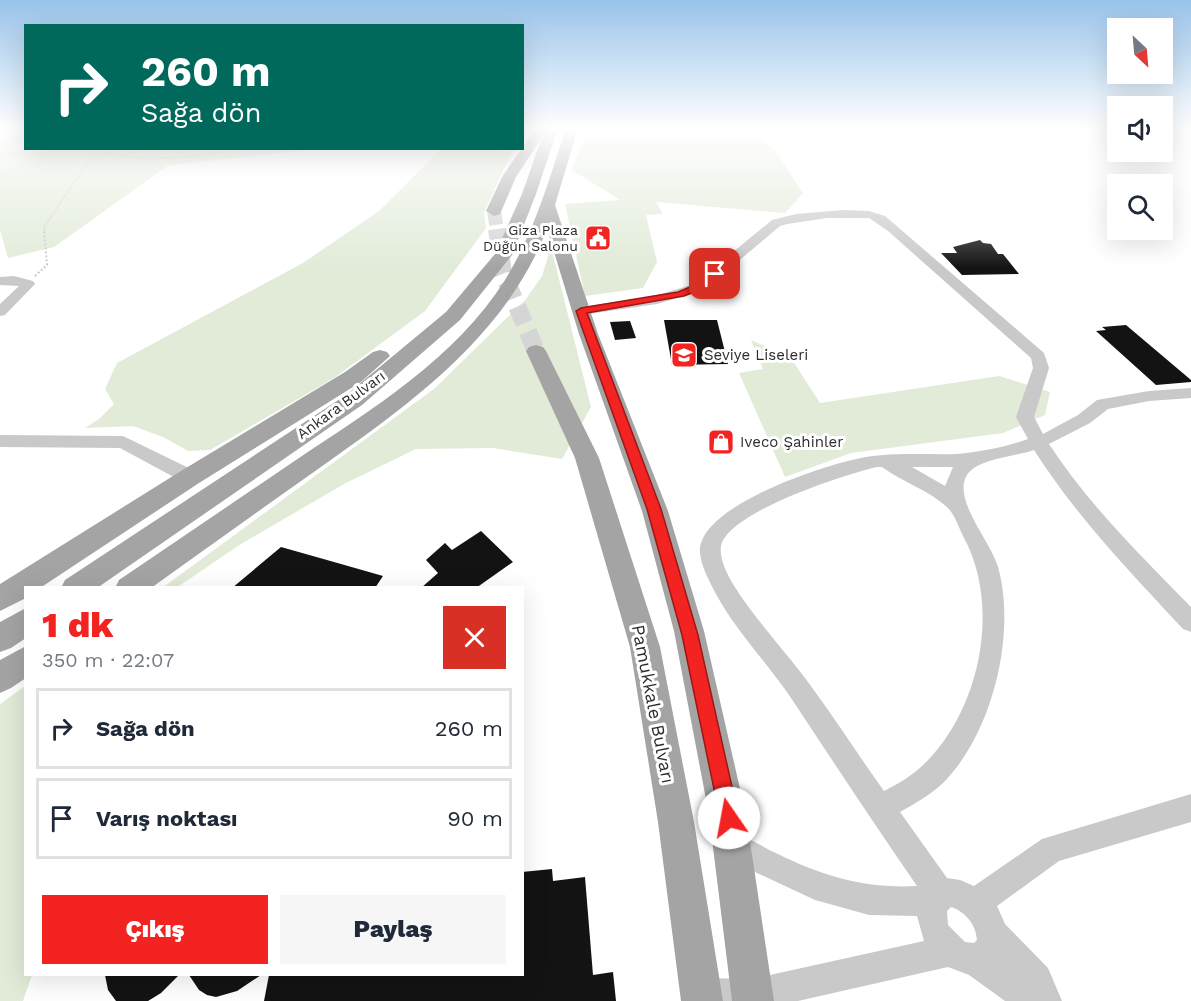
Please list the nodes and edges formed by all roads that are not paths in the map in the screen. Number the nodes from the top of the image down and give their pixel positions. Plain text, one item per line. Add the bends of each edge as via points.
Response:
1 (511, 175) edge
2 (535, 175) edge
3 (558, 175) edge
4 (549, 207) junction
5 (494, 211) tunnel mouth
6 (519, 220) junction
7 (0, 281) edge
8 (581, 311) junction
9 (0, 312) edge
10 (536, 351) tunnel mouth
11 (1191, 393) edge
12 (0, 441) edge
13 (1037, 442) junction
14 (977, 457) junction
15 (877, 461) junction
16 (190, 477) junction
17 (958, 506) junction
18 (78, 586) edge
19 (132, 586) edge
20 (0, 599) edge
21 (24, 622) edge
22 (1191, 622) edge
23 (0, 639) edge
24 (24, 661) edge
25 (0, 678) edge
26 (880, 807) junction
27 (1191, 808) edge
28 (732, 845) junction
29 (937, 897) junction
30 (976, 903) junction
31 (992, 933) junction
32 (962, 955) junction
33 (702, 998) edge
34 (753, 998) edge
35 (1045, 1001) edge

1 - 5 main road
2 - 6 main road, Ankara Bulvarı
3 - 4 main road, Ankara Bulvarı
4 - 8 main road
4 - 19 main road, Ankara Bulvarı via 529,253 500,299 458,348 371,420
6 - 16 main road via 438,308 353,377
6 - 18 main road, Ankara Bulvarı via 503,255 453,316 354,400
7 - 9 street via 28,284
8 - 13 street via 657,300 699,287 776,223 788,218 875,215 1038,356 1041,368 1025,417
8 - 28 main road via 654,509 690,635
10 - 33 main road, Pamukkale Bulvarı via 587,458 645,647
11 - 13 street via 1103,404 1074,425
12 - 16 street via 123,442
13 - 14 street
13 - 22 street via 1090,513
14 - 15 street
14 - 17 street via 957,473 953,487
15 - 17 street via 920,479
15 - 26 street via 849,467 774,495 722,527 711,544 712,561 725,590
16 - 20 main road
17 - 26 street via 988,566 993,630 990,659 977,704 937,771 912,791
21 - 23 main road
24 - 25 main road
26 - 29 street
27 - 30 street via 1052,849
28 - 29 street via 789,875 871,901
28 - 34 main road
29 - 30 street via 958,892
29 - 32 street via 931,909 935,932
30 - 31 street
31 - 32 street via 991,947 982,957
31 - 35 street via 1036,979
32 - 34 street
32 - 35 street via 1026,996
33 - 34 street

